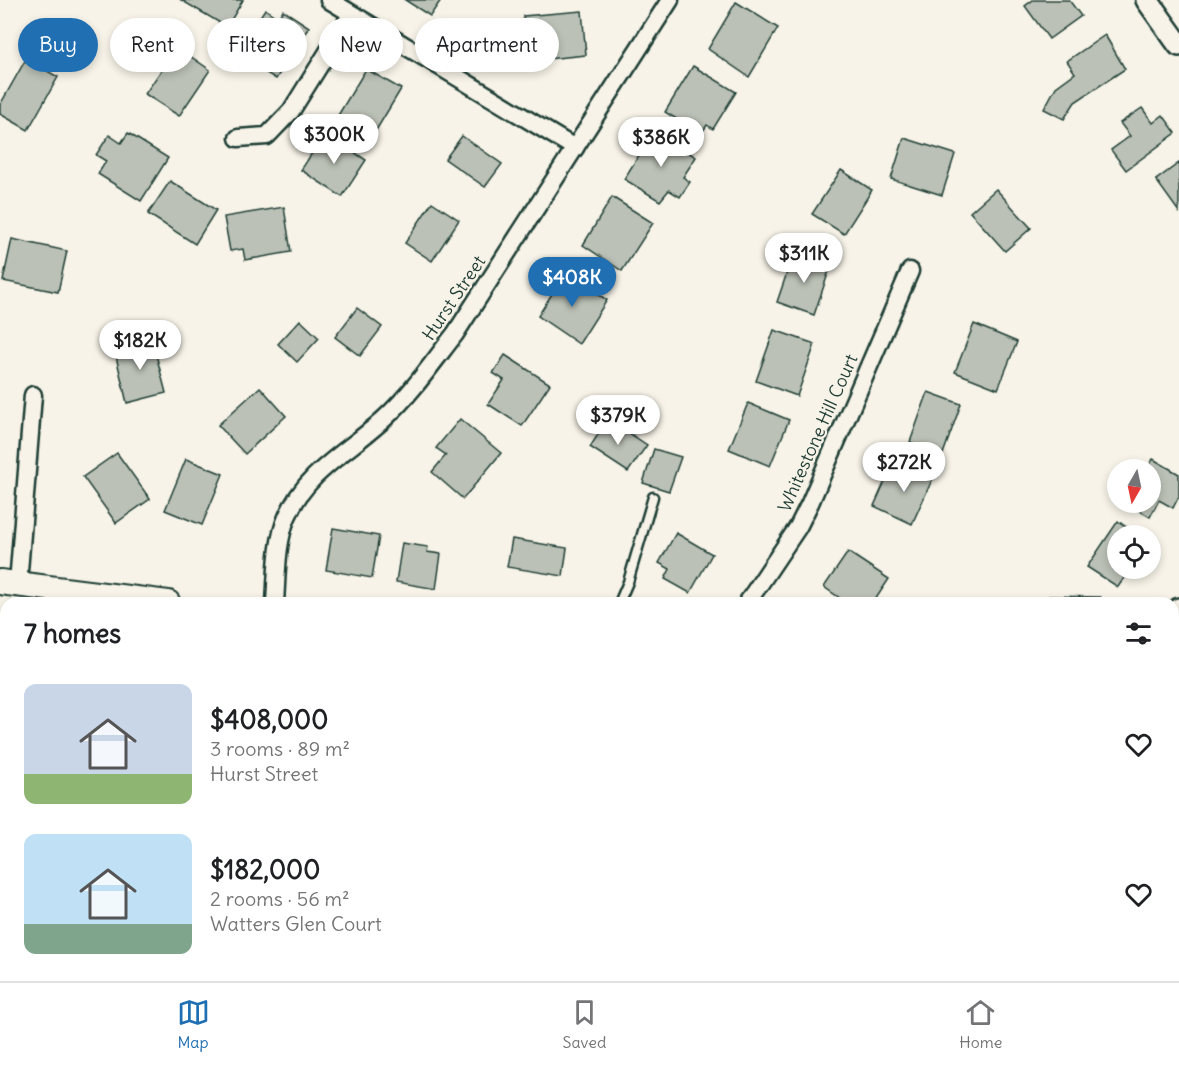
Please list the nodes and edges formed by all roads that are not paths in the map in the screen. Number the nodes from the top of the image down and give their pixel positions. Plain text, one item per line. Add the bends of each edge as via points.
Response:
1 (329, 0) edge
2 (670, 0) edge
3 (1147, 0) edge
4 (351, 15) junction
5 (1179, 45) edge
6 (238, 138) dead end
7 (575, 148) junction
8 (910, 271) dead end
9 (33, 395) dead end
10 (653, 497) dead end
11 (9, 583) edge
12 (120, 597) edge
13 (275, 597) edge
14 (622, 597) edge
15 (751, 597) edge

1 - 4 street
2 - 7 street, Hurst Street
3 - 5 street
4 - 6 street via 291,111 267,136
4 - 7 street
7 - 13 street, Hurst Street via 455,334 419,381 385,418 314,475 298,495 281,534
8 - 15 street, Whitestone Hill Court via 810,503
9 - 11 street
10 - 14 lane
11 - 12 main road

